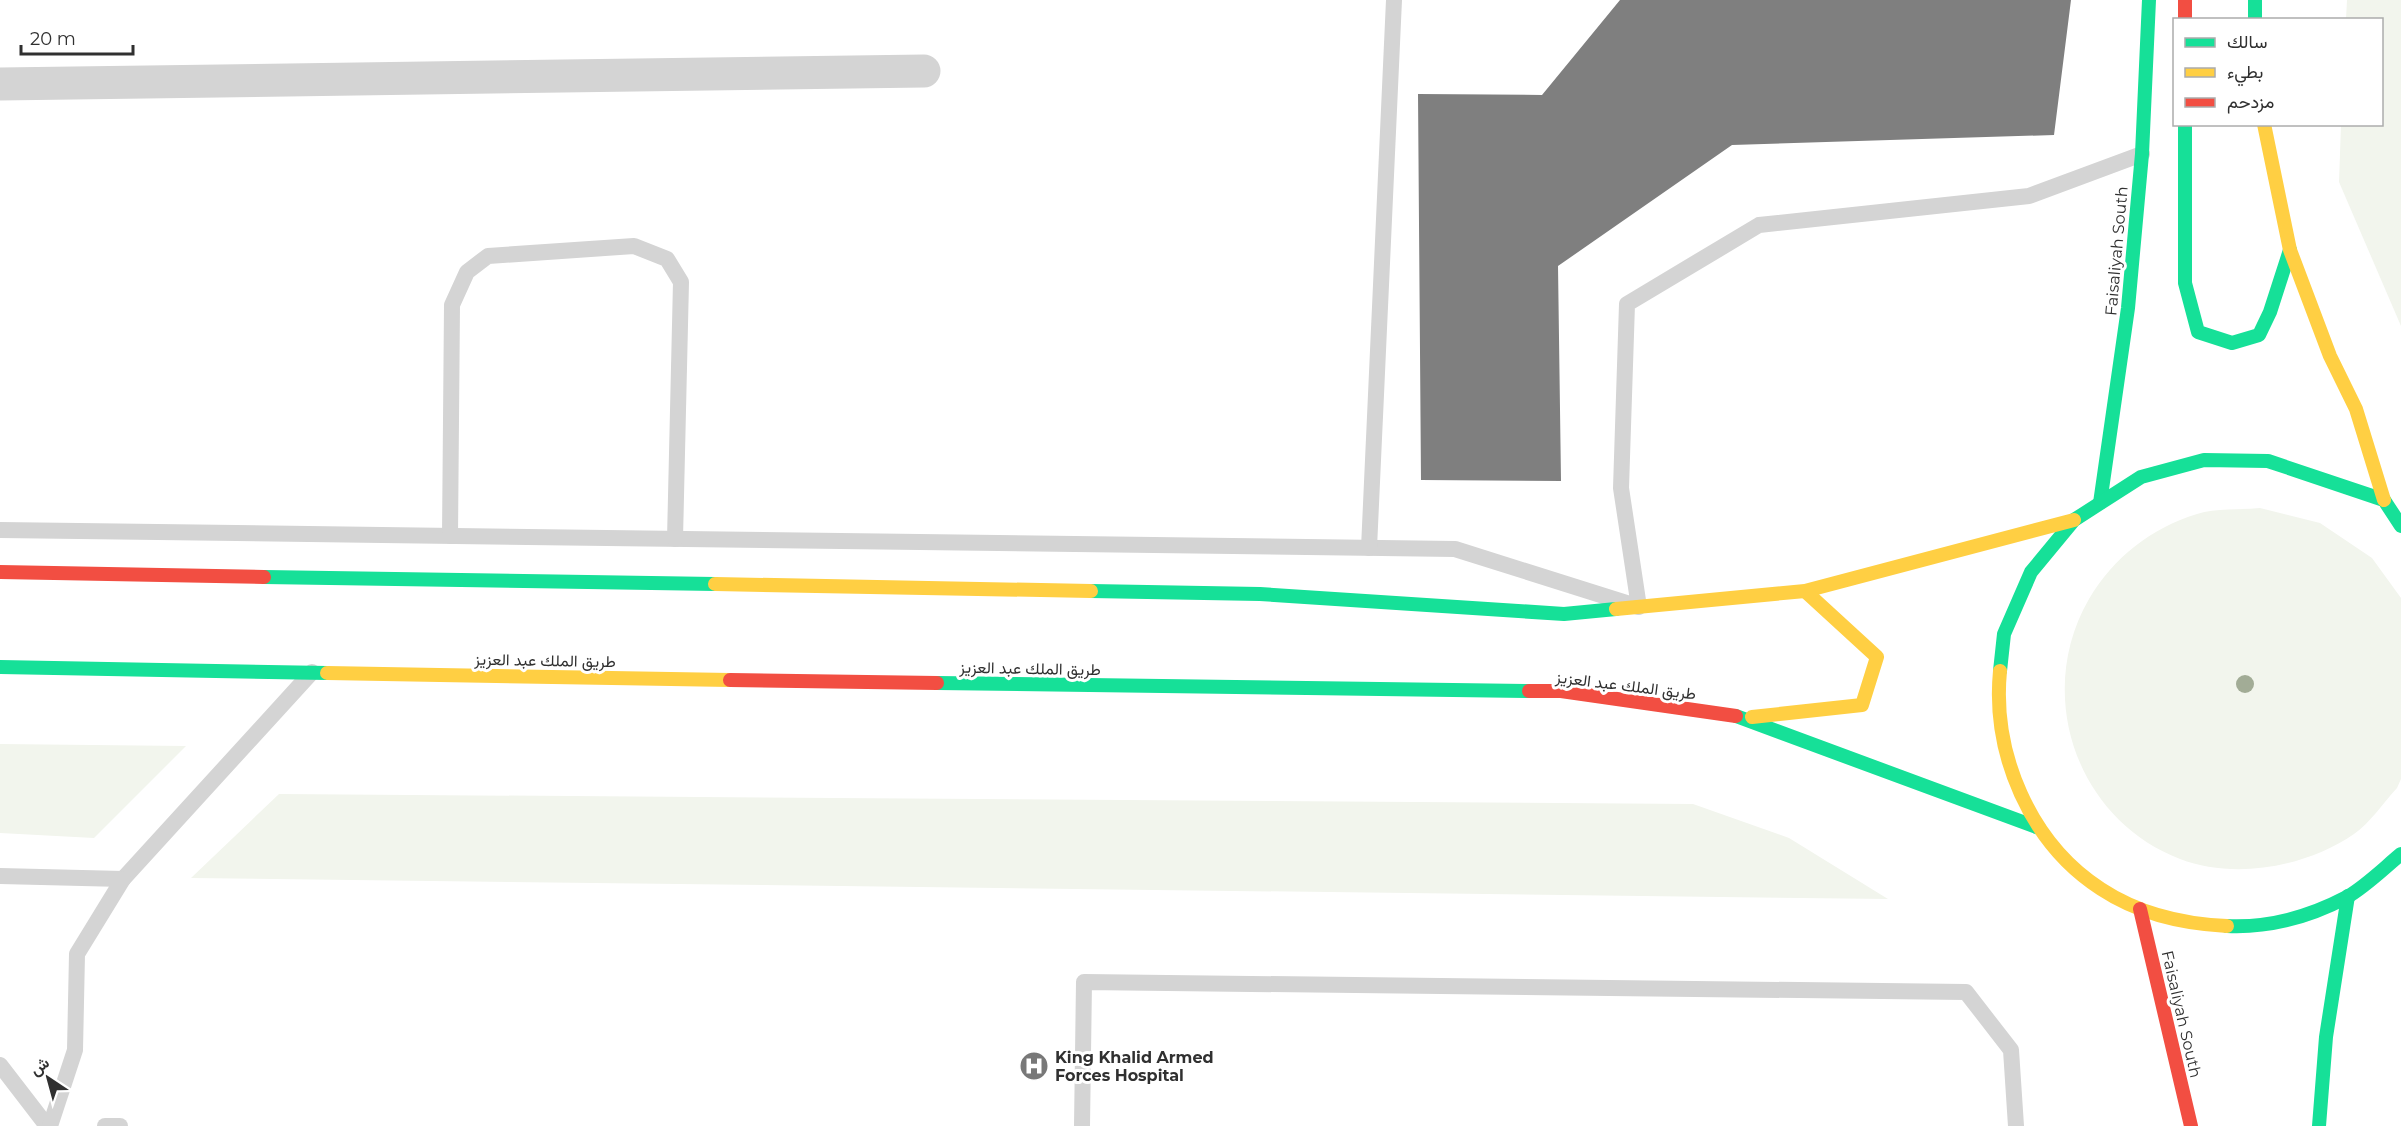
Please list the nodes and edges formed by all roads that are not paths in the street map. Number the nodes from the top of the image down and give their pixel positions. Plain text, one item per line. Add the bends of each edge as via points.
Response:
1 (1394, 0) edge
2 (2149, 0) edge
3 (2185, 0) edge
4 (2255, 0) edge
5 (2185, 18) edge
6 (2255, 18) edge
7 (924, 71) dead end
8 (0, 84) edge
9 (2185, 126) edge
10 (2264, 126) edge
11 (2142, 154) junction
12 (2290, 250) junction
13 (2384, 500) junction
14 (2100, 503) junction
15 (2074, 520) junction
16 (2401, 526) edge
17 (0, 530) edge
18 (450, 536) junction
19 (675, 539) junction
20 (1369, 548) junction
21 (0, 572) edge
22 (1805, 591) junction
23 (1639, 607) junction
24 (0, 667) edge
25 (312, 672) junction
26 (1745, 717) junction
27 (2038, 828) junction
28 (2400, 857) edge
29 (0, 876) edge
30 (123, 879) junction
31 (2348, 896) junction
32 (2140, 909) junction
33 (0, 1065) edge
34 (49, 1126) edge
35 (105, 1126) edge
36 (120, 1126) edge
37 (1082, 1126) edge
38 (2016, 1126) edge
39 (2192, 1126) edge
40 (2319, 1126) edge

1 - 20 lane
2 - 11 main road, Faisaliyah South
3 - 5 main road
4 - 6 main road
7 - 8 street
9 - 12 main road via 2185,283 2198,332 2232,343 2259,335
10 - 12 main road
11 - 14 main road, Faisaliyah South via 2128,308
11 - 23 lane via 2029,196 1759,225 1627,304 1621,488
12 - 13 main road via 2330,356 2356,409
13 - 14 main road via 2268,461 2204,460 2141,477
13 - 16 main road
14 - 15 main road
15 - 22 main road
15 - 27 main road via 2031,572 2004,634 1997,701 2008,768
17 - 18 lane
18 - 19 lane
18 - 19 lane via 452,305 467,272 488,256 634,246 668,259 681,282
19 - 20 lane
20 - 23 lane via 1455,549
21 - 23 main road via 1260,594 1564,614
22 - 23 main road
22 - 26 main road via 1877,657 1862,705
24 - 25 main road, طريق الملك عبد العزيز
25 - 26 main road, طريق الملك عبد العزيز via 1561,691
25 - 30 lane
26 - 27 main road, طريق الملك عبد العزيز
27 - 32 main road via 2101,889
28 - 31 main road
29 - 30 lane
30 - 34 lane via 77,954 75,1050
31 - 32 main road via 2299,918 2245,927 2192,924
31 - 40 main road via 2326,1037
32 - 39 main road, Faisaliyah South
33 - 34 lane
35 - 36 lane
37 - 38 lane via 1084,982 1966,992 2011,1050

